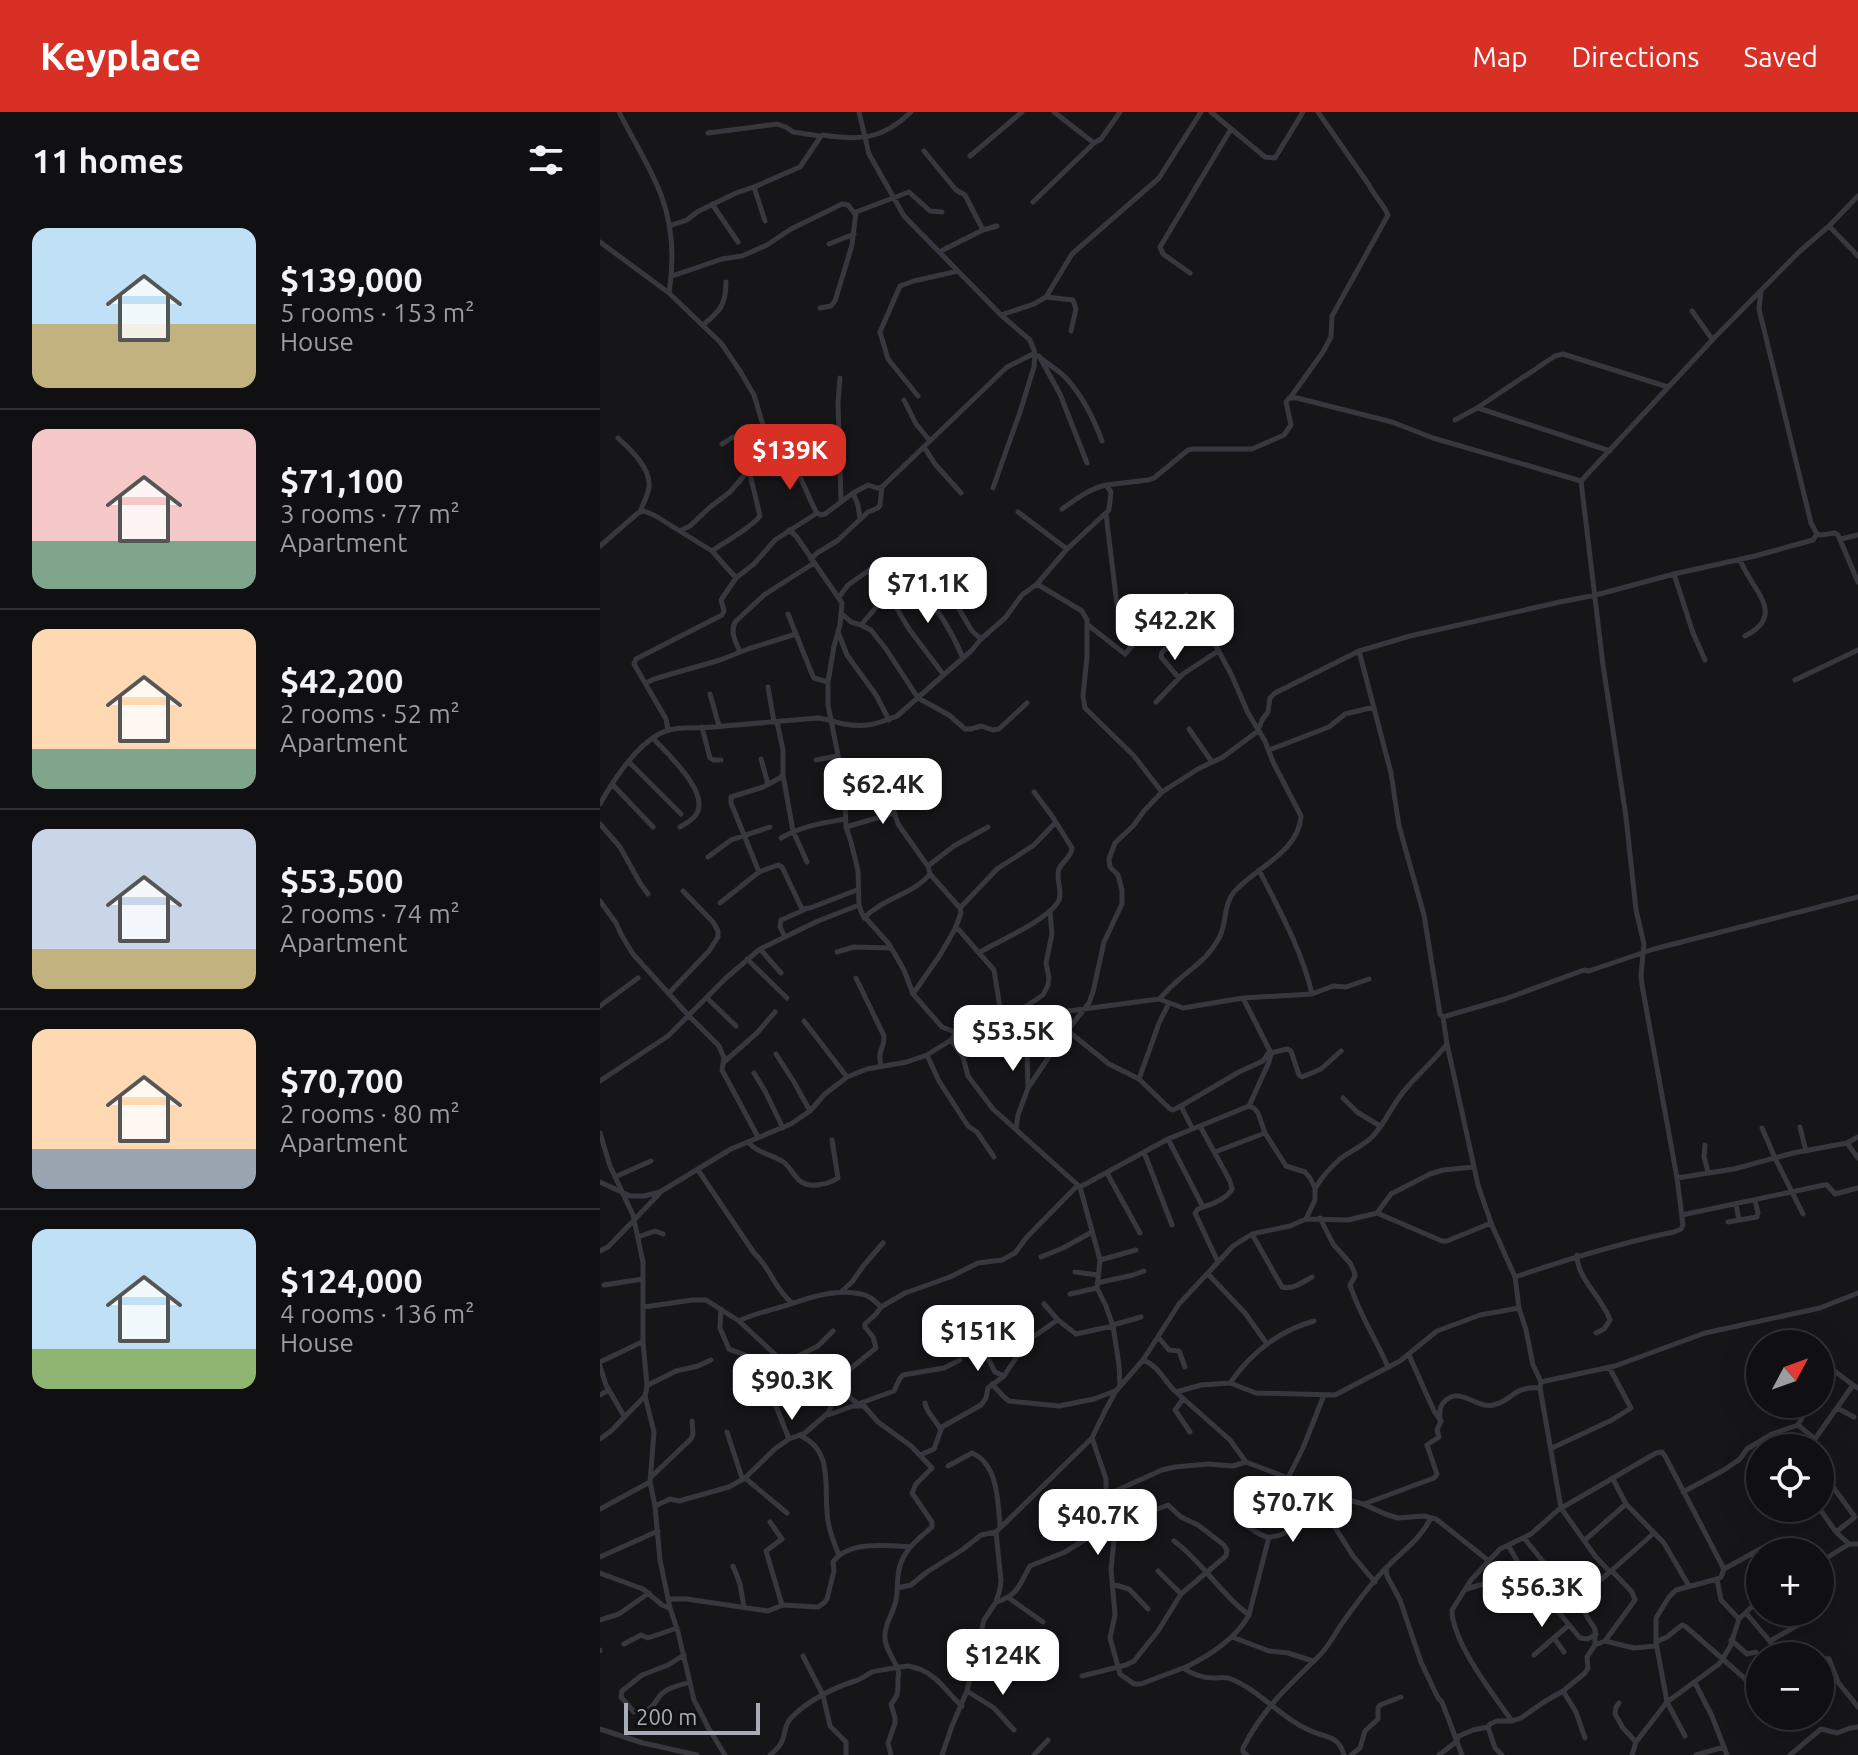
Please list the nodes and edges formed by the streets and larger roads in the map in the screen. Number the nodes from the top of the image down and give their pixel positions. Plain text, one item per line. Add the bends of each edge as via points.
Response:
1 (619, 112) edge
2 (859, 112) edge
3 (911, 112) edge
4 (1022, 112) edge
5 (1054, 112) edge
6 (1120, 112) edge
7 (1201, 112) edge
8 (1211, 112) edge
9 (1303, 112) edge
10 (1318, 112) edge
11 (1231, 129) junction
12 (708, 133) dead end
13 (821, 136) junction
14 (865, 137) junction
15 (1094, 143) junction
16 (924, 151) dead end
17 (970, 156) dead end
18 (754, 187) junction
19 (1858, 196) edge
20 (894, 197) junction
21 (1033, 202) dead end
22 (712, 204) junction
23 (942, 212) dead end
24 (855, 214) junction
25 (765, 221) dead end
26 (669, 226) junction
27 (997, 226) dead end
28 (1829, 226) junction
29 (983, 230) junction
30 (855, 233) junction
31 (600, 242) edge
32 (738, 242) dead end
33 (829, 244) dead end
34 (939, 252) junction
35 (1858, 256) edge
36 (959, 271) junction
37 (1190, 273) dead end
38 (672, 276) junction
39 (726, 282) dead end
40 (1761, 290) junction
41 (669, 293) junction
42 (1046, 297) junction
43 (820, 308) dead end
44 (1692, 311) dead end
45 (1001, 315) junction
46 (703, 325) junction
47 (1071, 331) dead end
48 (1712, 339) junction
49 (1037, 355) junction
50 (840, 378) dead end
51 (1668, 387) junction
52 (918, 396) dead end
53 (1289, 398) junction
54 (904, 400) dead end
55 (1477, 408) junction
56 (1455, 420) dead end
57 (618, 438) dead end
58 (930, 441) junction
59 (1102, 441) dead end
60 (722, 444) dead end
61 (924, 447) junction
62 (1610, 451) junction
63 (775, 454) junction
64 (1087, 463) dead end
65 (749, 470) junction
66 (1581, 481) junction
67 (1106, 485) junction
68 (882, 487) junction
69 (993, 488) dead end
70 (853, 493) junction
71 (961, 493) dead end
72 (841, 502) junction
73 (1062, 509) dead end
74 (640, 512) junction
75 (1018, 512) dead end
76 (817, 513) junction
77 (1106, 513) junction
78 (860, 518) junction
79 (789, 530) junction
80 (681, 531) junction
81 (1817, 534) junction
82 (1858, 535) edge
83 (1841, 539) junction
84 (600, 546) edge
85 (1067, 549) junction
86 (712, 551) junction
87 (1740, 559) junction
88 (812, 561) junction
89 (881, 562) dead end
90 (1674, 574) junction
91 (736, 578) junction
92 (1858, 582) edge
93 (1037, 584) junction
94 (1186, 595) dead end
95 (1596, 595) junction
96 (839, 597) junction
97 (891, 599) junction
98 (953, 599) dead end
99 (1131, 606) dead end
100 (841, 613) junction
101 (788, 614) dead end
102 (1226, 618) dead end
103 (861, 625) junction
104 (1087, 625) junction
105 (1206, 627) junction
106 (838, 631) junction
107 (1145, 631) dead end
108 (796, 634) junction
109 (1745, 636) dead end
110 (981, 639) junction
111 (1858, 650) edge
112 (1218, 651) junction
113 (1359, 651) junction
114 (740, 652) junction
115 (963, 658) junction
116 (1705, 660) dead end
117 (943, 674) junction
118 (1179, 678) junction
119 (1795, 680) dead end
120 (828, 682) junction
121 (646, 683) junction
122 (768, 687) dead end
123 (710, 694) dead end
124 (918, 698) junction
125 (1156, 702) dead end
126 (1027, 703) dead end
127 (1374, 707) junction
128 (830, 719) junction
129 (889, 720) junction
130 (775, 722) junction
131 (719, 726) junction
132 (702, 727) junction
133 (1189, 729) dead end
134 (668, 730) junction
135 (1258, 731) junction
136 (653, 738) junction
137 (1269, 750) junction
138 (837, 756) junction
139 (761, 759) dead end
140 (721, 760) dead end
141 (816, 760) dead end
142 (629, 762) junction
143 (1212, 762) junction
144 (884, 770) dead end
145 (783, 774) junction
146 (612, 784) junction
147 (768, 784) junction
148 (1034, 792) dead end
149 (1162, 792) junction
150 (600, 804) edge
151 (894, 813) junction
152 (681, 814) dead end
153 (845, 819) junction
154 (1055, 823) junction
155 (600, 824) edge
156 (653, 827) dead end
157 (680, 827) dead end
158 (770, 827) dead end
159 (846, 827) junction
160 (988, 827) dead end
161 (793, 831) junction
162 (743, 834) junction
163 (781, 838) dead end
164 (708, 857) dead end
165 (807, 862) dead end
166 (928, 866) junction
167 (1259, 870) junction
168 (759, 872) junction
169 (930, 874) junction
170 (857, 890) junction
171 (683, 891) dead end
172 (648, 894) dead end
173 (1858, 897) edge
174 (600, 901) edge
175 (720, 903) dead end
176 (859, 905) junction
177 (960, 908) junction
178 (805, 910) junction
179 (1049, 911) junction
180 (864, 918) junction
181 (955, 929) junction
182 (785, 937) junction
183 (891, 948) junction
184 (760, 949) junction
185 (837, 952) dead end
186 (980, 952) junction
187 (1643, 953) junction
188 (747, 959) junction
189 (781, 973) dead end
190 (638, 978) dead end
191 (856, 978) dead end
192 (1369, 979) dead end
193 (669, 993) junction
194 (913, 994) junction
195 (1312, 994) junction
196 (707, 998) junction
197 (787, 998) dead end
198 (1243, 998) junction
199 (1159, 999) junction
200 (1169, 1003) junction
201 (600, 1006) edge
202 (1082, 1011) junction
203 (775, 1012) dead end
204 (1015, 1014) junction
205 (1001, 1015) junction
206 (689, 1016) junction
207 (1026, 1016) junction
208 (1443, 1017) junction
209 (804, 1021) dead end
210 (736, 1026) dead end
211 (1068, 1031) junction
212 (955, 1032) junction
213 (951, 1040) junction
214 (1447, 1044) junction
215 (1341, 1051) dead end
216 (1271, 1052) junction
217 (776, 1054) dead end
218 (927, 1055) junction
219 (723, 1062) junction
220 (881, 1066) junction
221 (754, 1073) dead end
222 (847, 1077) junction
223 (1139, 1079) junction
224 (600, 1081) edge
225 (1028, 1088) junction
226 (1343, 1098) dead end
227 (1181, 1106) junction
228 (1249, 1106) junction
229 (810, 1111) junction
230 (1200, 1126) junction
231 (1380, 1126) junction
232 (1800, 1127) dead end
233 (783, 1128) junction
234 (1192, 1128) junction
235 (1762, 1128) dead end
236 (1016, 1129) junction
237 (600, 1133) edge
238 (1265, 1133) junction
239 (758, 1137) junction
240 (1858, 1137) edge
241 (1168, 1139) junction
242 (832, 1140) dead end
243 (748, 1142) junction
244 (1847, 1143) junction
245 (1705, 1145) dead end
246 (1806, 1151) junction
247 (1144, 1152) junction
248 (1215, 1152) junction
249 (994, 1157) dead end
250 (1775, 1158) junction
251 (1858, 1158) edge
252 (651, 1161) dead end
253 (1474, 1167) junction
254 (698, 1170) junction
255 (1708, 1172) junction
256 (1107, 1173) junction
257 (615, 1177) junction
258 (1677, 1178) junction
259 (600, 1182) edge
260 (1079, 1187) junction
261 (1315, 1188) junction
262 (1858, 1188) edge
263 (622, 1191) junction
264 (660, 1192) junction
265 (1792, 1192) junction
266 (1755, 1200) junction
267 (1736, 1204) junction
268 (1203, 1207) junction
269 (1377, 1213) junction
270 (1803, 1214) dead end
271 (1682, 1215) junction
272 (1320, 1218) junction
273 (1306, 1219) junction
274 (634, 1220) junction
275 (1739, 1220) junction
276 (1728, 1222) dead end
277 (1491, 1223) junction
278 (1172, 1225) dead end
279 (1092, 1232) junction
280 (1140, 1233) dead end
281 (663, 1234) dead end
282 (1252, 1234) junction
283 (638, 1237) junction
284 (883, 1243) dead end
285 (1136, 1250) dead end
286 (600, 1251) edge
287 (1577, 1255) junction
288 (1041, 1257) dead end
289 (1100, 1260) junction
290 (1218, 1262) junction
291 (1144, 1271) dead end
292 (1075, 1272) dead end
293 (1208, 1274) junction
294 (1098, 1275) junction
295 (1312, 1277) dead end
296 (1515, 1277) junction
297 (643, 1278) junction
298 (604, 1285) dead end
299 (1097, 1286) junction
300 (837, 1293) junction
301 (1858, 1293) edge
302 (1070, 1294) dead end
303 (791, 1303) junction
304 (1044, 1304) dead end
305 (644, 1307) junction
306 (881, 1307) junction
307 (1519, 1308) junction
308 (721, 1309) junction
309 (1141, 1317) dead end
310 (1058, 1320) junction
311 (739, 1321) junction
312 (1314, 1321) dead end
313 (1113, 1326) junction
314 (833, 1331) dead end
315 (1596, 1333) dead end
316 (1158, 1337) junction
317 (643, 1342) junction
318 (1267, 1344) junction
319 (981, 1345) dead end
320 (1409, 1355) junction
321 (711, 1360) dead end
322 (960, 1360) dead end
323 (1143, 1360) junction
324 (600, 1362) edge
325 (1185, 1367) dead end
326 (1388, 1367) junction
327 (1609, 1367) junction
328 (793, 1368) junction
329 (1834, 1370) edge
330 (1004, 1376) junction
331 (1230, 1383) junction
332 (992, 1384) junction
333 (1540, 1385) junction
334 (647, 1386) junction
335 (1856, 1386) edge
336 (839, 1389) junction
337 (1118, 1389) junction
338 (609, 1390) junction
339 (770, 1391) junction
340 (1176, 1392) junction
341 (600, 1395) edge
342 (1324, 1395) junction
343 (645, 1396) junction
344 (1183, 1399) junction
345 (925, 1403) dead end
346 (858, 1404) junction
347 (1837, 1408) junction
348 (624, 1416) junction
349 (824, 1417) junction
350 (1854, 1417) dead end
351 (1802, 1418) edge
352 (692, 1421) dead end
353 (1441, 1421) junction
354 (1798, 1425) junction
355 (940, 1430) junction
356 (727, 1432) dead end
357 (1190, 1432) dead end
358 (1772, 1434) edge
359 (798, 1435) junction
360 (1092, 1438) junction
361 (600, 1439) edge
362 (789, 1439) junction
363 (1552, 1448) junction
364 (1746, 1450) edge
365 (920, 1455) junction
366 (1246, 1462) junction
367 (948, 1466) dead end
368 (744, 1478) junction
369 (1288, 1478) junction
370 (1613, 1479) junction
371 (650, 1480) junction
372 (1304, 1487) junction
373 (1834, 1488) edge
374 (1683, 1492) junction
375 (1106, 1496) junction
376 (1344, 1498) junction
377 (1363, 1504) junction
378 (1626, 1504) junction
379 (655, 1506) junction
380 (1561, 1508) junction
381 (600, 1509) edge
382 (787, 1513) dead end
383 (1236, 1518) dead end
384 (1431, 1518) junction
385 (770, 1522) dead end
386 (1829, 1522) edge
387 (1074, 1523) dead end
388 (1112, 1529) junction
389 (998, 1530) junction
390 (658, 1531) junction
391 (1836, 1532) junction
392 (1654, 1533) junction
393 (1269, 1537) junction
394 (1524, 1538) junction
395 (1585, 1540) junction
396 (1174, 1541) dead end
397 (1849, 1544) junction
398 (1858, 1544) edge
399 (1508, 1545) junction
400 (910, 1547) junction
401 (1834, 1553) edge
402 (839, 1555) junction
403 (600, 1557) edge
404 (1746, 1557) edge
405 (1489, 1561) junction
406 (1517, 1561) junction
407 (733, 1566) dead end
408 (1386, 1568) junction
409 (1724, 1569) junction
410 (1158, 1571) dead end
411 (1207, 1572) junction
412 (1611, 1572) junction
413 (600, 1573) edge
414 (1717, 1579) junction
415 (1375, 1582) junction
416 (1112, 1584) junction
417 (1689, 1586) junction
418 (897, 1588) junction
419 (1466, 1589) junction
420 (649, 1593) junction
421 (1181, 1594) junction
422 (1580, 1597) junction
423 (1009, 1598) junction
424 (668, 1599) junction
425 (996, 1602) junction
426 (782, 1605) junction
427 (744, 1607) junction
428 (670, 1608) junction
429 (1148, 1609) dead end
430 (1746, 1613) edge
431 (1249, 1615) junction
432 (1739, 1619) junction
433 (600, 1620) edge
434 (1043, 1622) dead end
435 (1569, 1625) junction
436 (1757, 1626) edge
437 (1796, 1626) edge
438 (677, 1628) junction
439 (1596, 1634) junction
440 (1232, 1637) junction
441 (1554, 1638) junction
442 (1731, 1640) junction
443 (1605, 1641) junction
444 (1770, 1641) joint
445 (624, 1644) dead end
446 (1656, 1644) junction
447 (1595, 1645) junction
448 (1564, 1652) dead end
449 (1746, 1653) edge
450 (684, 1655) junction
451 (1534, 1655) dead end
452 (803, 1656) dead end
453 (1722, 1659) junction
454 (1313, 1661) junction
455 (897, 1668) junction
456 (1117, 1668) junction
457 (1183, 1668) junction
458 (1834, 1672) edge
459 (1082, 1676) dead end
460 (1746, 1680) edge
461 (691, 1682) junction
462 (1695, 1683) junction
463 (967, 1691) junction
464 (1563, 1691) junction
465 (823, 1695) junction
466 (1401, 1697) dead end
467 (1667, 1702) junction
468 (1619, 1703) dead end
469 (962, 1706) junction
470 (1270, 1706) junction
471 (1858, 1707) edge
472 (1512, 1721) junction
473 (1488, 1727) junction
474 (1858, 1727) edge
475 (600, 1729) edge
476 (1014, 1730) dead end
477 (1685, 1736) dead end
478 (1585, 1738) dead end
479 (1048, 1740) dead end
480 (1456, 1742) junction
481 (1636, 1742) junction
482 (1724, 1747) junction
483 (697, 1755) edge
484 (725, 1755) edge
485 (770, 1755) edge
486 (846, 1755) edge
487 (891, 1755) edge
488 (942, 1755) edge
489 (1034, 1755) edge
490 (1247, 1755) edge
491 (1344, 1755) edge
492 (1351, 1755) edge
493 (1439, 1755) edge
494 (1462, 1755) edge
495 (1502, 1755) edge
496 (1632, 1755) edge
497 (1696, 1755) edge
498 (1727, 1755) edge
499 (1790, 1755) edge

1 - 26 street via 661,196
2 - 14 street
3 - 14 street via 892,128
4 - 17 street
5 - 15 street
6 - 15 street
7 - 42 street via 1159,178 1072,254
8 - 11 street
9 - 11 street via 1275,158 1265,157
10 - 53 street via 1388,215 1332,316 1331,337 1323,352
11 - 37 street via 1160,247
12 - 13 street via 777,124
13 - 14 street
13 - 18 street via 800,167
14 - 20 street via 870,157
15 - 21 street
16 - 29 street via 965,195
18 - 22 street
18 - 25 street
19 - 28 street
20 - 23 street via 911,192 930,211
20 - 24 street
20 - 34 street via 904,216
22 - 26 street
22 - 32 street
24 - 30 street
24 - 38 street via 842,204 742,256
26 - 38 street
27 - 29 street
28 - 35 street
28 - 40 street
29 - 34 street
30 - 33 street
30 - 43 street via 835,301
31 - 41 street
34 - 36 street
36 - 45 street
36 - 52 street via 900,286 883,321 886,354
38 - 41 street
39 - 46 street via 725,301
40 - 48 street
40 - 81 street via 1759,309
41 - 46 street
42 - 45 street
42 - 47 street via 1076,303
44 - 48 street
45 - 49 street via 1030,340
46 - 63 street via 754,395
48 - 51 street
49 - 58 street via 1007,367
49 - 59 street via 1074,388
49 - 64 street via 1060,394
49 - 69 street
50 - 72 street
51 - 55 street via 1563,354
51 - 62 street
53 - 66 street via 1392,422
53 - 67 street via 1291,425 1284,435 1252,449 1188,450 1154,478
54 - 58 street
55 - 56 street
55 - 62 street
57 - 74 street via 648,476
58 - 61 street
60 - 65 street via 735,437
61 - 68 street
61 - 71 street
62 - 66 street
63 - 65 street
63 - 76 street via 798,471
65 - 80 street
65 - 86 street via 760,516
66 - 95 street
67 - 73 street
67 - 77 street via 1111,492
68 - 70 street via 868,485
68 - 78 street via 880,505
70 - 72 street
70 - 78 street
72 - 76 street via 825,514
74 - 80 street
74 - 84 street
75 - 85 street
76 - 79 street
77 - 85 street
77 - 99 street via 1117,605
78 - 88 street
79 - 88 street
79 - 91 street
80 - 86 street
81 - 83 street via 1835,533
81 - 87 street via 1813,540
82 - 83 street
83 - 92 street
85 - 93 street
86 - 91 street
87 - 90 street
87 - 109 street via 1765,604 1758,630
88 - 96 street
88 - 114 street via 732,626
89 - 96 street
90 - 95 street
90 - 116 street
91 - 121 street via 721,600 722,615 636,659
93 - 104 street via 1082,611
93 - 110 street
94 - 105 street
95 - 113 street
95 - 187 street
96 - 100 street
97 - 103 street
97 - 115 street via 917,585
97 - 117 street
98 - 110 street
100 - 103 street
100 - 106 street
101 - 108 street
102 - 105 street
103 - 124 street via 886,649
104 - 107 street via 1125,654
104 - 149 street via 1085,708
105 - 112 street
105 - 118 street via 1162,652
106 - 120 street
106 - 129 street via 847,655
108 - 114 street
108 - 120 street via 814,678
110 - 115 street
111 - 119 street
112 - 118 street
112 - 135 street
113 - 127 street
113 - 135 street via 1275,693
114 - 121 street
115 - 117 street
117 - 124 street
118 - 125 street
120 - 128 street
121 - 134 street
122 - 130 street
123 - 131 street
124 - 126 street via 968,730 999,729
124 - 129 street
127 - 137 street via 1345,714 1329,727
127 - 208 street
128 - 129 street via 866,726
128 - 130 street
128 - 138 street
130 - 131 street
130 - 145 street
131 - 132 street
132 - 134 street
132 - 140 street via 710,758
133 - 143 street
134 - 136 street
135 - 137 street
135 - 143 street
136 - 142 street
136 - 157 street via 695,790 698,812
137 - 167 street via 1301,816 1296,834
138 - 141 street
138 - 153 street
139 - 147 street
142 - 146 street
142 - 152 street
143 - 149 street
144 - 151 street
145 - 147 street
145 - 161 street
146 - 150 street
146 - 156 street
147 - 162 street via 731,797
148 - 154 street
149 - 202 street via 1110,853 1122,904
151 - 159 street
151 - 166 street
153 - 159 street
153 - 161 street
154 - 177 street via 1034,845 997,869
154 - 179 street via 1072,851 1059,870 1060,896
155 - 172 street
158 - 162 street
159 - 170 street via 858,871
160 - 166 street
161 - 163 street
161 - 165 street
162 - 164 street
162 - 168 street
166 - 169 street
167 - 195 street via 1285,918
167 - 199 street via 1228,900 1221,934 1207,957
168 - 175 street
168 - 178 street via 782,867
169 - 177 street
169 - 180 street
170 - 176 street
170 - 178 street
171 - 193 street via 713,922 718,937
173 - 187 street
174 - 193 street via 633,954
176 - 180 street
176 - 182 street
177 - 181 street
178 - 182 street via 781,920
179 - 186 street
179 - 204 street via 1048,985 1043,995
180 - 183 street
181 - 186 street
181 - 194 street
182 - 184 street
183 - 185 street
183 - 194 street
184 - 188 street
184 - 189 street
186 - 205 street via 996,974
187 - 208 street
187 - 258 street via 1642,985
188 - 196 street
188 - 197 street
190 - 201 street
191 - 220 street via 884,1036
192 - 195 street
193 - 206 street
194 - 212 street via 942,1027
195 - 198 street
196 - 206 street
196 - 210 street
198 - 200 street via 1183,1008
198 - 216 street
199 - 200 street
199 - 202 street
200 - 223 street
202 - 207 street
202 - 211 street
203 - 219 street
204 - 205 street
204 - 207 street
205 - 212 street via 967,1023
206 - 219 street via 719,1046
206 - 224 street via 658,1044
207 - 225 street
208 - 214 street
209 - 222 street
211 - 223 street via 1109,1064
211 - 225 street
212 - 213 street
213 - 218 street
213 - 236 street via 970,1079
214 - 231 street
214 - 253 street
215 - 216 street via 1302,1077 1291,1051
216 - 227 street
216 - 228 street
217 - 229 street
218 - 220 street
218 - 249 street via 968,1126
219 - 239 street via 722,1070
220 - 222 street
221 - 233 street
222 - 229 street
223 - 227 street via 1170,1109
225 - 236 street
226 - 231 street
227 - 234 street
228 - 230 street
228 - 238 street via 1258,1113
229 - 233 street
230 - 234 street
230 - 248 street
231 - 261 street
232 - 246 street
233 - 239 street
234 - 241 street
235 - 250 street
236 - 260 street
237 - 257 street
238 - 248 street
238 - 261 street via 1286,1166 1305,1172
239 - 243 street
240 - 244 street
241 - 247 street
241 - 268 street
242 - 243 street via 838,1178 807,1185 782,1161
243 - 254 street
244 - 246 street
244 - 251 street
245 - 255 street
246 - 250 street
247 - 256 street
247 - 278 street
248 - 268 street via 1232,1189
250 - 255 street
250 - 265 street
252 - 257 street
253 - 269 street via 1430,1174 1391,1194
253 - 277 street
254 - 264 street
254 - 303 street
255 - 258 street
256 - 260 street
256 - 280 street
257 - 263 street
258 - 271 street
259 - 263 street
260 - 279 street
260 - 306 street via 1015,1253 972,1265
261 - 273 street
262 - 265 street via 1835,1194 1824,1185
263 - 264 street via 630,1196
263 - 274 street
264 - 274 street
265 - 266 street
265 - 270 street
266 - 267 street
266 - 275 street via 1758,1215
267 - 271 street
267 - 275 street
268 - 290 street via 1195,1213
269 - 272 street via 1348,1220
269 - 277 street via 1442,1241
271 - 287 street via 1683,1225 1674,1232
272 - 273 street
272 - 326 street via 1350,1263 1355,1300
273 - 282 street
274 - 283 street
274 - 286 street
275 - 276 street
277 - 296 street
279 - 288 street
279 - 289 street
281 - 283 street
282 - 290 street
282 - 295 street via 1282,1287
283 - 297 street
284 - 300 street
285 - 289 street
287 - 296 street
287 - 315 street via 1577,1267 1610,1320
289 - 294 street
290 - 293 street
291 - 299 street
292 - 294 street
293 - 316 street via 1185,1296
293 - 318 street
294 - 299 street
296 - 307 street
297 - 298 street
297 - 305 street
299 - 302 street
299 - 313 street
300 - 303 street
300 - 306 street via 863,1294
301 - 327 street via 1820,1308 1705,1333
303 - 311 street
304 - 310 street
305 - 308 street via 706,1300
305 - 317 street
306 - 336 street via 865,1324 876,1348 850,1369
307 - 320 street via 1444,1327
307 - 333 street
308 - 311 street
308 - 339 street via 720,1328 729,1349 749,1358
309 - 313 street
310 - 313 street via 1076,1334
310 - 330 street via 1027,1341
311 - 328 street
312 - 318 street
313 - 337 street
314 - 328 street via 801,1353
316 - 323 street
316 - 325 street via 1169,1350 1179,1351
317 - 324 street
317 - 334 street
318 - 331 street
319 - 330 street via 995,1372
320 - 326 street
320 - 353 street
321 - 334 street
322 - 346 street via 903,1375 894,1391
323 - 337 street
323 - 340 street via 1155,1366
324 - 338 street
326 - 342 street via 1335,1395
327 - 333 street
327 - 363 street via 1631,1408
328 - 336 street
328 - 339 street
329 - 335 street
330 - 332 street
331 - 340 street
331 - 342 street via 1256,1393
332 - 337 street via 1009,1401 1059,1406
332 - 355 street via 981,1405
333 - 353 street via 1517,1390 1489,1406 1453,1396 1441,1405
333 - 363 street
334 - 343 street
335 - 347 street
336 - 346 street
336 - 349 street
337 - 360 street
338 - 341 street
338 - 348 street
339 - 362 street
340 - 344 street
342 - 369 street
343 - 348 street
343 - 371 street via 654,1432
344 - 357 street via 1174,1409
344 - 366 street via 1230,1440
345 - 355 street
346 - 349 street
346 - 365 street
347 - 350 street
347 - 354 street via 1815,1439
348 - 361 street
349 - 359 street
351 - 354 street
352 - 371 street via 691,1439
353 - 377 street via 1439,1437 1427,1445 1436,1476
354 - 358 street
355 - 365 street via 934,1449
356 - 368 street
359 - 362 street
359 - 402 street via 823,1461 829,1526
360 - 375 street
360 - 389 street
362 - 368 street
363 - 380 street
364 - 374 street via 1724,1470
365 - 400 street via 932,1468 912,1493 932,1525
366 - 369 street
366 - 375 street via 1162,1470
367 - 389 street via 972,1453 985,1462 997,1494
368 - 379 street via 729,1487
368 - 382 street
369 - 372 street
370 - 374 street via 1662,1452
370 - 378 street
370 - 380 street
371 - 379 street
371 - 381 street
372 - 376 street
372 - 393 street via 1304,1516 1294,1528
373 - 391 street via 1855,1517
374 - 409 street
375 - 387 street
375 - 388 street
376 - 377 street
376 - 415 street via 1331,1521
377 - 384 street via 1398,1518
378 - 392 street
378 - 395 street
379 - 390 street
380 - 394 street
380 - 395 street
383 - 393 street
384 - 405 street
384 - 408 street
385 - 426 street via 782,1539 766,1551
386 - 391 street
388 - 411 street via 1170,1506 1227,1550
388 - 416 street
388 - 423 street via 1030,1566
389 - 418 street via 981,1535 911,1585
389 - 425 street via 1001,1581
390 - 403 street
390 - 424 street
391 - 397 street
392 - 412 street
392 - 417 street
393 - 431 street
394 - 399 street
394 - 422 street
395 - 412 street
396 - 411 street
397 - 398 street
397 - 401 street
399 - 405 street
399 - 406 street
400 - 402 street via 871,1545
400 - 418 street via 898,1570
402 - 426 street via 824,1603
404 - 409 street
405 - 419 street
406 - 419 street via 1493,1581
406 - 435 street
407 - 427 street
408 - 415 street
408 - 480 street
409 - 414 street
410 - 421 street
411 - 421 street
411 - 431 street
412 - 422 street
412 - 443 street via 1635,1600
413 - 420 street
414 - 417 street
414 - 432 street via 1721,1600
415 - 454 street
416 - 429 street via 1129,1589
416 - 456 street via 1115,1615 1110,1638
417 - 446 street via 1673,1592 1656,1617
418 - 455 street via 885,1635
419 - 472 street via 1452,1613 1457,1630
420 - 428 street
420 - 433 street
421 - 456 street via 1139,1656
422 - 439 street
423 - 425 street
423 - 434 street
424 - 427 street
424 - 428 street
425 - 463 street via 984,1620
426 - 427 street via 768,1611
428 - 438 street
430 - 432 street
431 - 440 street
432 - 442 street
435 - 439 street via 1580,1638
435 - 441 street
436 - 444 street
437 - 444 street
438 - 445 street
438 - 450 street
439 - 447 street
440 - 454 street
440 - 457 street
441 - 448 street
441 - 451 street
442 - 449 street
442 - 453 street
443 - 446 street via 1634,1648
443 - 447 street
446 - 453 street via 1682,1625
446 - 467 street
447 - 464 street via 1585,1673
450 - 461 street
450 - 461 street via 642,1675 621,1697 634,1712 645,1712 662,1693
452 - 465 street
453 - 460 street
453 - 462 street
454 - 470 street
455 - 465 street via 874,1671
455 - 469 street via 918,1668 938,1679
455 - 487 street
456 - 457 street via 1134,1684
456 - 459 street
457 - 470 street via 1208,1679 1230,1678
458 - 471 street
461 - 484 street via 694,1700
462 - 467 street
462 - 482 street
463 - 469 street
463 - 476 street via 994,1708
464 - 472 street
464 - 478 street
465 - 485 street via 787,1722 783,1740
465 - 486 street via 830,1726 846,1742
466 - 492 street via 1380,1705 1378,1719
467 - 477 street
467 - 481 street
468 - 481 street via 1615,1714
469 - 488 street
470 - 490 street via 1245,1743
470 - 491 street via 1305,1729 1336,1740
472 - 473 street
473 - 480 street via 1459,1736
473 - 495 street
474 - 499 street via 1837,1733 1821,1729
475 - 483 street
479 - 489 street
480 - 493 street
480 - 494 street
481 - 496 street
482 - 497 street
482 - 498 street

